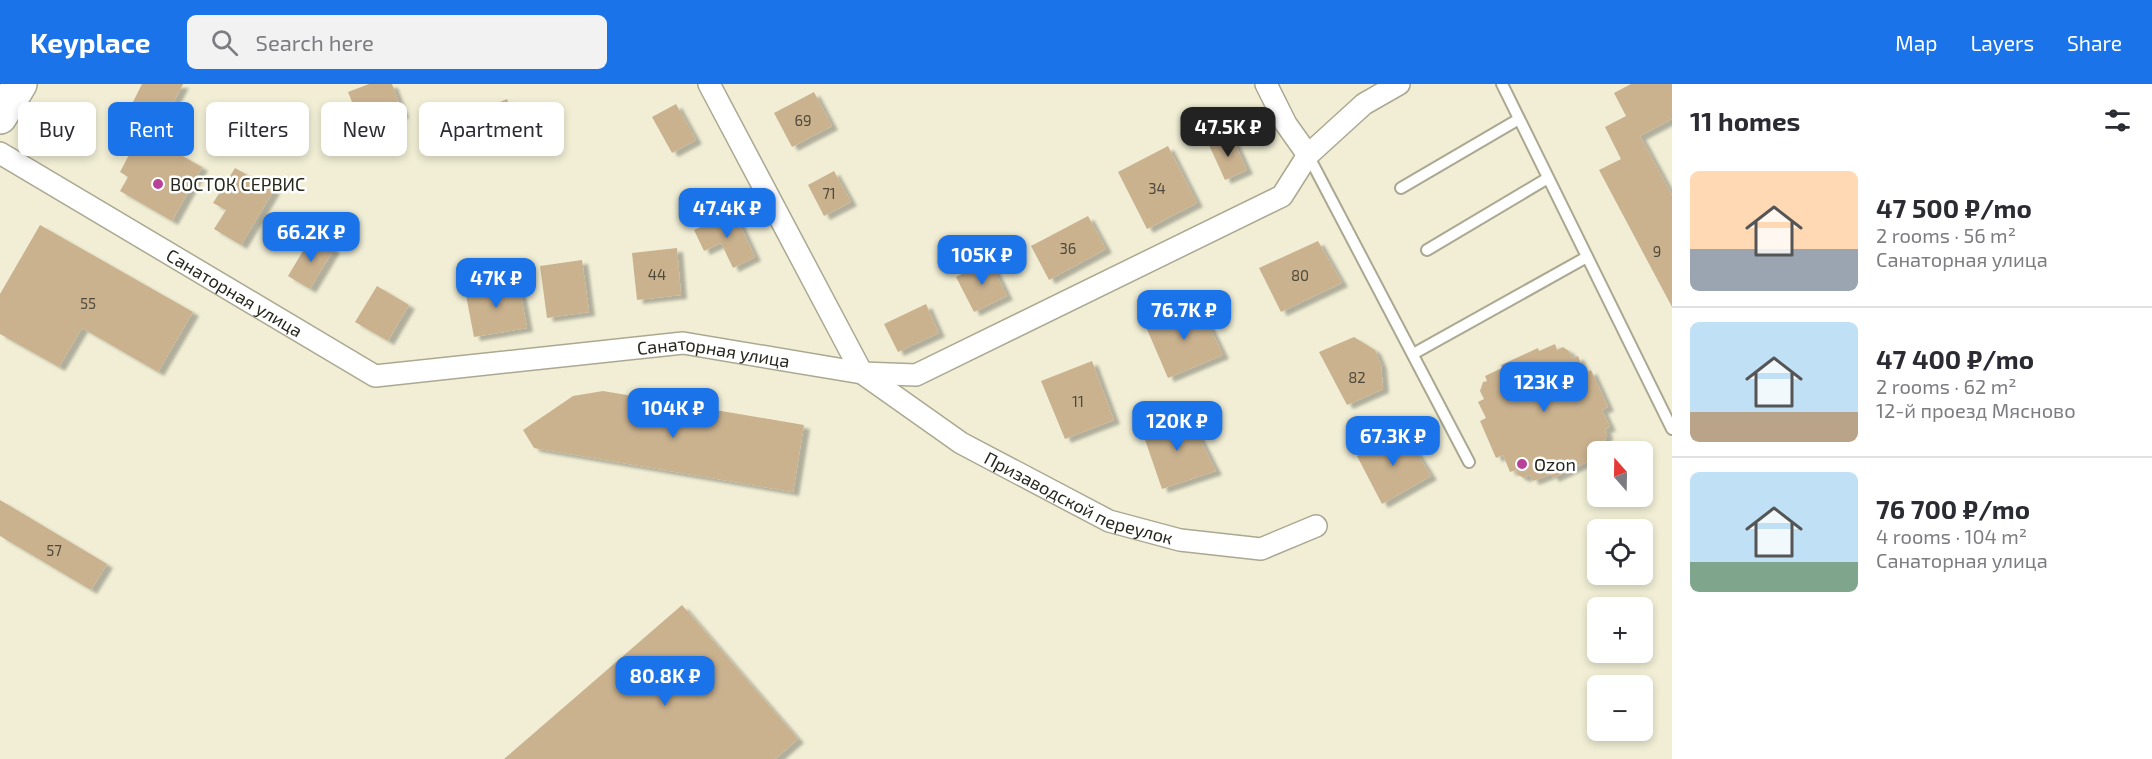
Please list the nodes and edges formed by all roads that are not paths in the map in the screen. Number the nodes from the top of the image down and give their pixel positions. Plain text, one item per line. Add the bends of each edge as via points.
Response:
1 (20, 84) edge
2 (710, 84) edge
3 (1266, 84) edge
4 (1399, 84) edge
5 (1502, 84) edge
6 (0, 117) edge
7 (1519, 119) junction
8 (0, 153) edge
9 (1308, 155) junction
10 (1548, 178) junction
11 (1401, 188) dead end
12 (1427, 250) dead end
13 (1587, 257) junction
14 (1413, 354) junction
15 (862, 374) junction
16 (1672, 429) edge
17 (1469, 462) dead end
18 (1316, 526) dead end

1 - 6 main road
2 - 15 street
3 - 9 street via 1286,124
4 - 9 street, Санаторная улица via 1364,104
5 - 7 lane
7 - 10 lane
7 - 11 lane
8 - 15 street, Санаторная улица via 375,376 683,343
9 - 14 lane
9 - 15 street, Санаторная улица via 1282,196 938,365 916,375
10 - 12 lane
10 - 13 lane
13 - 14 lane
13 - 16 lane
14 - 17 lane
15 - 18 street, Призаводской переулок via 961,443 1109,520 1180,540 1261,549

